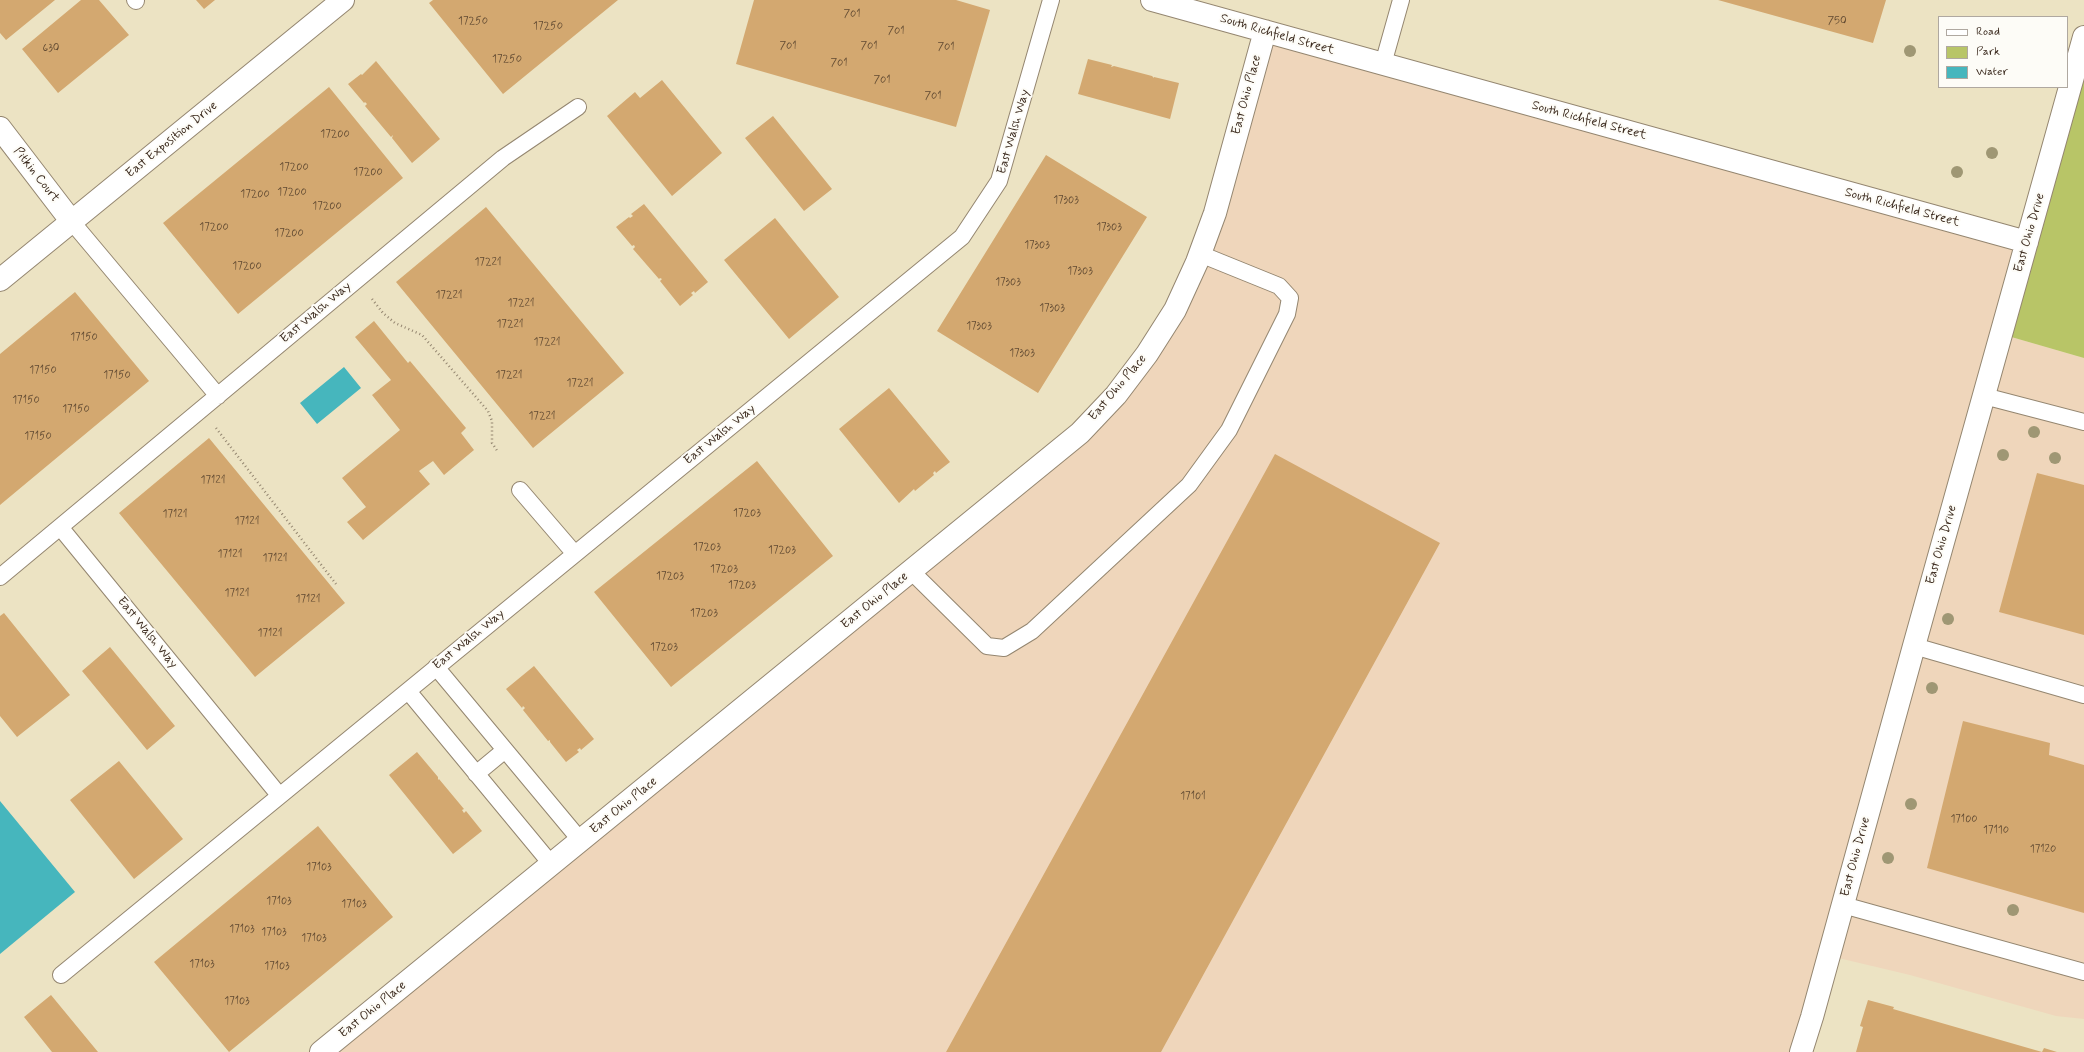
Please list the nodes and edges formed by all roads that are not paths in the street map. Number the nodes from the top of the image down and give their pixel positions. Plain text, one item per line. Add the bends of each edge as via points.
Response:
1 (343, 0) edge
2 (1051, 0) edge
3 (1152, 0) edge
4 (1401, 0) edge
5 (1265, 31) junction
6 (2084, 37) edge
7 (1383, 64) junction
8 (578, 107) dead end
9 (0, 128) edge
10 (72, 222) junction
11 (2027, 242) junction
12 (1200, 254) junction
13 (0, 280) edge
14 (218, 396) junction
15 (1984, 396) junction
16 (2084, 422) edge
17 (520, 490) dead end
18 (60, 527) junction
19 (575, 554) junction
20 (911, 571) junction
21 (0, 577) edge
22 (1914, 646) junction
23 (436, 667) junction
24 (408, 691) junction
25 (2084, 695) edge
26 (505, 750) junction
27 (476, 774) junction
28 (279, 795) junction
29 (581, 841) junction
30 (552, 865) junction
31 (1843, 905) junction
32 (2084, 972) edge
33 (61, 975) dead end
34 (321, 1052) edge
35 (1801, 1052) edge

1 - 10 street, East Exposition Drive
2 - 19 lane, East Walsh Way via 999,181 962,237
3 - 5 street, South Richfield Street
4 - 7 lane
5 - 7 street, South Richfield Street
5 - 12 street, East Ohio Place via 1215,213
6 - 11 street, East Ohio Drive
7 - 11 street, South Richfield Street
8 - 14 lane, East Walsh Way via 503,158
9 - 10 street, Pitkin Court
10 - 13 street, East Exposition Drive
10 - 14 lane
11 - 15 street, East Ohio Drive
12 - 20 street, East Ohio Place via 1175,310 1147,354 1116,395 1080,433
12 - 20 lane via 1279,286 1290,298 1287,314 1229,430 1189,484 1032,631 1004,648 987,646
14 - 18 lane, East Walsh Way
15 - 16 lane
15 - 22 street, East Ohio Drive
17 - 19 lane
18 - 21 lane, East Walsh Way
18 - 28 lane, East Walsh Way
19 - 23 lane, East Walsh Way
20 - 29 street, East Ohio Place
22 - 25 lane
22 - 31 street, East Ohio Drive
23 - 24 lane, East Walsh Way
23 - 26 lane
24 - 27 lane
24 - 28 lane, East Walsh Way
26 - 27 lane
26 - 29 lane
27 - 30 lane
28 - 33 lane, East Walsh Way
29 - 30 street, East Ohio Place
30 - 34 street, East Ohio Place
31 - 32 lane
31 - 35 street, East Ohio Drive

